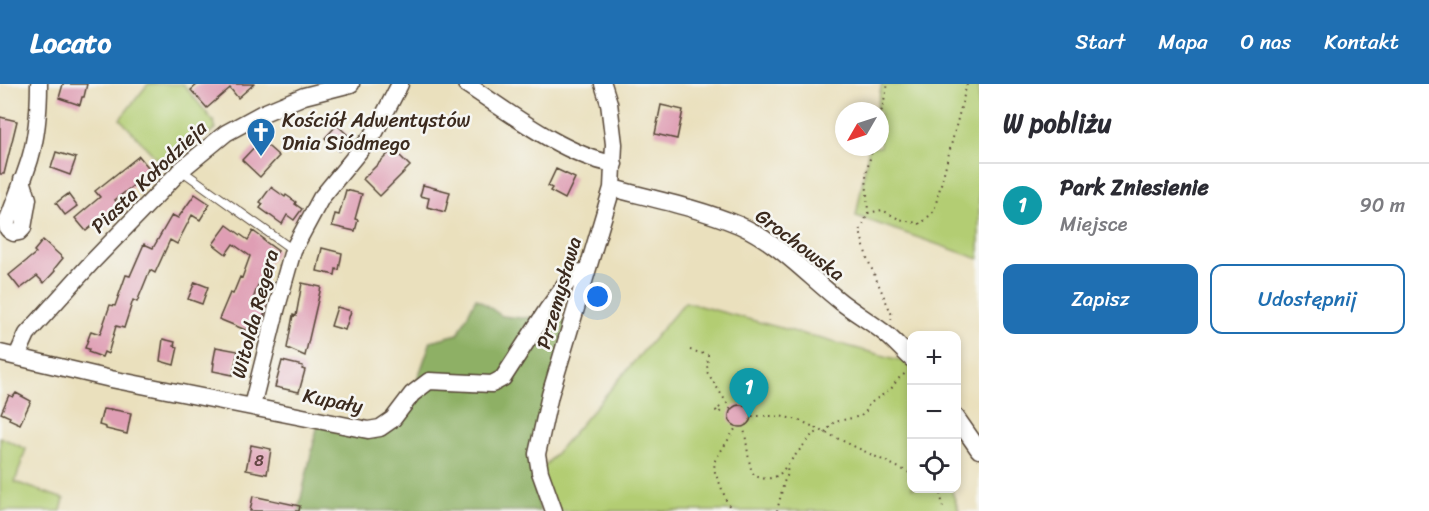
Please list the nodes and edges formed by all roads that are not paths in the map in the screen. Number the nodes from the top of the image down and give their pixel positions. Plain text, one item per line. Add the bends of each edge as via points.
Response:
1 (39, 84) edge
2 (351, 84) edge
3 (400, 84) edge
4 (466, 84) edge
5 (603, 84) edge
6 (614, 164) junction
7 (181, 170) junction
8 (22, 180) dead end
9 (612, 188) junction
10 (293, 250) junction
11 (586, 273) junction
12 (0, 353) edge
13 (907, 354) edge
14 (17, 356) junction
15 (252, 406) junction
16 (961, 423) edge
17 (979, 450) edge
18 (554, 511) edge

1 - 8 street via 39,109
2 - 7 street, Piasta Kołodzieja via 304,96 261,114 226,133
3 - 10 street, Witolda Regera via 375,132 321,198
4 - 6 street via 535,130 597,162
5 - 6 street, Przemysława via 612,121
6 - 9 street, Przemysława
7 - 10 lane
7 - 14 street, Piasta Kołodzieja via 27,334
9 - 11 street, Przemysława
9 - 13 street, Grochowska via 716,217 760,236
10 - 15 street, Witolda Regera
11 - 15 street, Kupały via 575,272 503,378 492,384 429,381 380,428 368,429
11 - 18 street, Przemysława via 537,454
12 - 14 street, Kupały
14 - 15 street, Kupały
16 - 17 street

